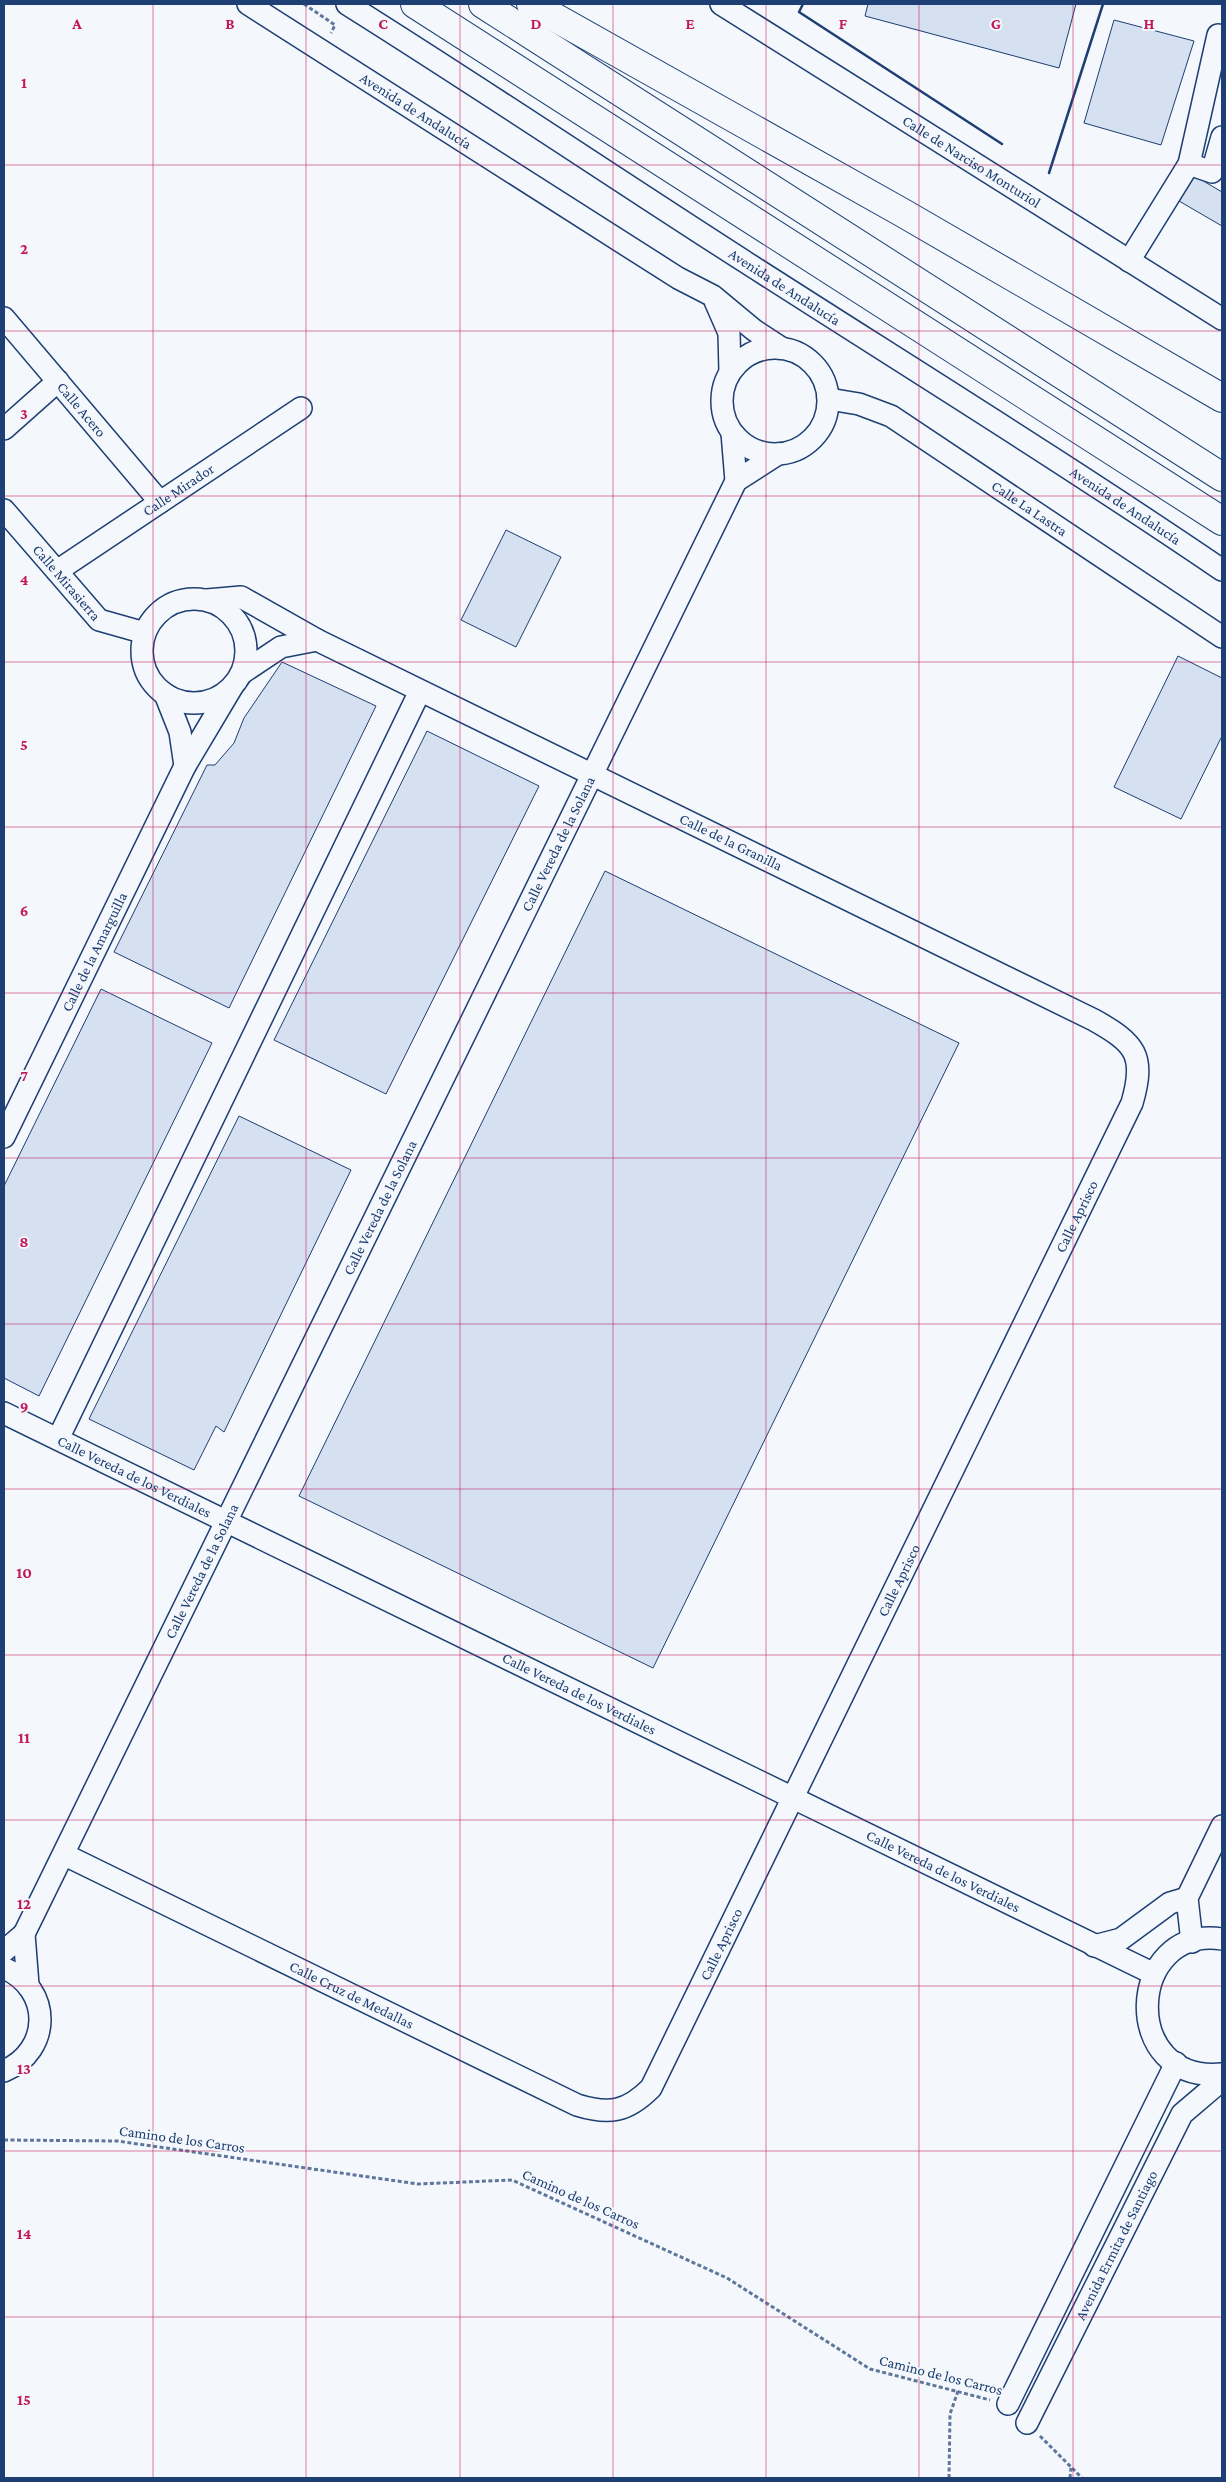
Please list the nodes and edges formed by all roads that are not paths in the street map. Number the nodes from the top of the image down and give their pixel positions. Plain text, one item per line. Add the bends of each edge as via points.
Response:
1 (248, 4) edge
2 (347, 4) edge
3 (415, 4) edge
4 (483, 4) edge
5 (531, 4) edge
6 (721, 4) edge
7 (1222, 37) edge
8 (1222, 137) edge
9 (1189, 164) junction
10 (1129, 261) junction
11 (713, 296) junction
12 (4, 318) edge
13 (1222, 320) edge
14 (780, 347) junction
15 (730, 372) junction
16 (58, 381) junction
17 (1222, 398) edge
18 (829, 399) junction
19 (301, 408) dead end
20 (4, 429) edge
21 (732, 433) junction
22 (778, 454) junction
23 (1222, 477) edge
24 (736, 481) junction
25 (160, 502) junction
26 (4, 510) edge
27 (1222, 521) edge
28 (1222, 570) edge
29 (57, 572) junction
30 (207, 600) junction
31 (145, 633) junction
32 (1222, 637) edge
33 (317, 640) junction
34 (237, 680) junction
35 (420, 691) junction
36 (165, 694) junction
37 (185, 766) junction
38 (592, 776) junction
39 (1137, 1055) joint
40 (4, 1137) edge
41 (4, 1413) edge
42 (58, 1439) junction
43 (228, 1522) junction
44 (793, 1798) junction
45 (1222, 1826) edge
46 (65, 1855) junction
47 (1187, 1898) junction
48 (24, 1934) junction
49 (1222, 1939) edge
50 (1192, 1942) junction
51 (1094, 1946) junction
52 (4, 1952) edge
53 (4, 1968) edge
54 (1154, 1974) junction
55 (28, 1985) junction
56 (1176, 2063) junction
57 (4, 2071) edge
58 (1222, 2074) edge
59 (1222, 2080) edge
60 (640, 2099) joint
61 (1008, 2404) road end
62 (1027, 2424) road end

1 - 11 street, Avenida de Andalucía via 678,278
2 - 28 street, Avenida de Andalucía via 1098,486
3 - 27 highway
4 - 23 highway
5 - 17 highway via 903,213
6 - 10 street, Calle de Narciso Monturiol
7 - 9 street via 1218,35
8 - 9 street via 1212,172
9 - 10 street
10 - 13 street, Calle de Narciso Monturiol
11 - 14 street, Avenida de Andalucía
11 - 15 street via 729,333
12 - 16 street, Calle Acero
14 - 15 street via 751,352
14 - 18 street via 795,350 808,358 826,383
15 - 21 street via 723,387 721,403 724,419
16 - 20 street
16 - 25 street, Calle Acero
18 - 22 street via 827,415 809,443 794,451
18 - 32 street, Calle La Lastra via 859,404 890,416
19 - 25 street, Calle Mirador
21 - 22 street via 752,449
21 - 24 street
22 - 24 street
24 - 38 street, Calle Vereda de la Solana
25 - 29 street, Calle Mirador
26 - 29 street, Calle Mirasierra
29 - 31 street, Calle Mirasierra via 99,620
30 - 31 street via 191,598 176,601 152,620
30 - 33 street, Calle de la Granilla via 241,597
30 - 34 street via 224,607 237,620 245,636 247,655
31 - 36 street via 144,667 153,683
33 - 34 street via 280,647
33 - 35 street, Calle de la Granilla
34 - 36 street via 217,698 200,703 182,702
34 - 37 street, Calle de la Amarguilla
35 - 38 street, Calle de la Granilla
35 - 42 street
36 - 37 street via 180,732
37 - 40 street, Calle de la Amarguilla
38 - 39 street, Calle de la Granilla via 1094,1020 1119,1034
38 - 43 street, Calle Vereda de la Solana
39 - 44 street, Calle Aprisco via 1139,1079 1132,1103
41 - 42 street, Calle Vereda de los Verdiales
42 - 43 street, Calle Vereda de los Verdiales
43 - 44 street, Calle Vereda de los Verdiales
43 - 46 street, Calle Vereda de la Solana
44 - 51 street, Calle Vereda de los Verdiales
44 - 60 street, Calle Aprisco via 651,2088
45 - 47 street
46 - 48 street, Calle Vereda de la Solana
46 - 60 street, Calle Cruz de Medallas via 578,2105 599,2112 620,2110
47 - 50 street
47 - 51 street via 1170,1903 1120,1939
48 - 52 street, Calle Vereda de la Solana
48 - 55 street
49 - 50 street
50 - 54 street via 1177,1949
51 - 54 street, Calle Vereda de los Verdiales
53 - 55 street via 16,1973
54 - 56 street via 1147,1993 1151,2032 1161,2050
55 - 57 street via 39,2010 37,2038 28,2054 14,2067
56 - 58 street via 1193,2071
56 - 61 street, Avenida Ermita de Santiago
59 - 62 street, Avenida Ermita de Santiago via 1182,2114

